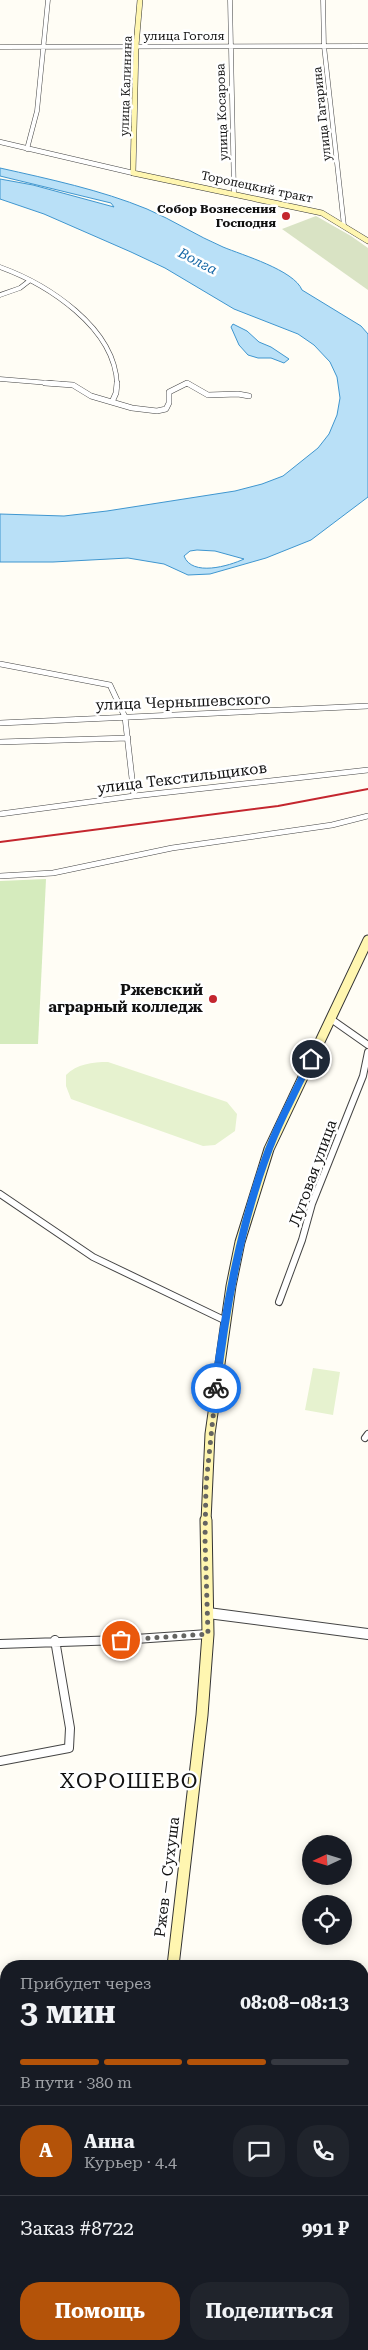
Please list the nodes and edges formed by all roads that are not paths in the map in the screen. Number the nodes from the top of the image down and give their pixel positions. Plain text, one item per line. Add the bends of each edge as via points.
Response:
1 (48, 0) edge
2 (140, 0) edge
3 (230, 0) edge
4 (323, 0) edge
5 (43, 46) junction
6 (136, 46) junction
7 (229, 46) junction
8 (324, 46) junction
9 (368, 46) edge
10 (0, 47) edge
11 (0, 142) edge
12 (28, 149) junction
13 (134, 173) junction
14 (234, 193) junction
15 (344, 226) junction
16 (368, 241) edge
17 (0, 268) edge
18 (29, 281) junction
19 (0, 295) edge
20 (0, 379) edge
21 (249, 396) dead end
22 (112, 402) junction
23 (0, 664) edge
24 (368, 706) edge
25 (125, 717) junction
26 (0, 722) edge
27 (128, 738) junction
28 (0, 742) edge
29 (368, 770) edge
30 (134, 796) junction
31 (0, 814) edge
32 (368, 816) edge
33 (0, 876) edge
34 (368, 940) edge
35 (331, 1019) junction
36 (368, 1045) edge
37 (368, 1052) edge
38 (0, 1194) edge
39 (279, 1302) dead end
40 (224, 1320) junction
41 (208, 1613) junction
42 (208, 1634) junction
43 (368, 1634) edge
44 (55, 1640) junction
45 (0, 1644) edge
46 (0, 1761) edge
47 (174, 1960) edge

1 - 5 street
2 - 6 main road, улица Калинина
3 - 7 street, улица Косарова
4 - 8 street, улица Гагарина
5 - 6 street, улица Гоголя
5 - 10 street, улица Гоголя
5 - 12 street via 37,111
6 - 7 street, улица Гоголя
6 - 13 main road, улица Калинина
7 - 8 street, улица Гоголя
7 - 14 street, улица Косарова
8 - 9 street, улица Гоголя
8 - 15 street, улица Гагарина
11 - 12 street
12 - 13 street
13 - 14 main road, Торопецкий тракт
14 - 15 main road, Торопецкий тракт via 322,213
15 - 16 main road, Торопецкий тракт
17 - 18 street
18 - 19 street
18 - 22 street via 79,313 89,324 115,367 118,380 116,397
20 - 22 street via 73,384 80,392
21 - 22 street via 235,392 212,395 200,392 187,382 169,392 166,409 159,412 136,410
23 - 25 street via 96,680 110,686
24 - 25 street, улица Чернышевского
25 - 26 street, улица Чернышевского
25 - 27 street
27 - 28 street
27 - 30 street
29 - 30 street, улица Текстильщиков
30 - 31 street, улица Текстильщиков
32 - 33 street via 332,825 172,848 53,873
34 - 35 main road
35 - 36 street
35 - 40 main road, Ржев — Сухуша via 267,1157 240,1242
37 - 39 street, Луговая улица via 363,1076 312,1204
38 - 40 street via 93,1257
40 - 41 main road, Ржев — Сухуша via 206,1485
41 - 42 main road, Ржев — Сухуша
41 - 43 street
42 - 44 street via 121,1640
42 - 47 main road, Ржев — Сухуша via 202,1715
44 - 45 street
44 - 46 street via 70,1728 69,1748

